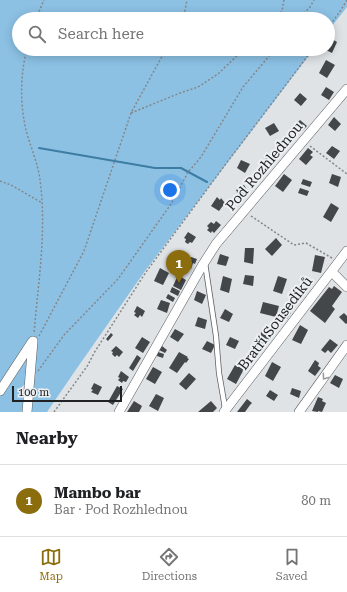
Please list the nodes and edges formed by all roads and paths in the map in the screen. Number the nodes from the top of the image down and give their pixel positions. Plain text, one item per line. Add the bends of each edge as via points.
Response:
1 (44, 0) edge
2 (188, 0) edge
3 (284, 0) edge
4 (314, 0) edge
5 (347, 0) edge
6 (39, 12) edge
7 (185, 12) edge
8 (281, 12) edge
9 (305, 12) edge
10 (335, 18) edge
11 (26, 56) edge
12 (162, 56) edge
13 (237, 56) edge
14 (269, 56) edge
15 (308, 56) edge
16 (347, 89) edge
17 (131, 113) junction
18 (304, 141) junction
19 (347, 174) edge
20 (0, 181) edge
21 (42, 203) junction
22 (244, 212) junction
23 (347, 251) edge
24 (205, 262) junction
25 (339, 262) junction
26 (332, 272) junction
27 (347, 287) edge
28 (33, 345) junction
29 (347, 345) edge
30 (38, 372) dead end
31 (0, 391) edge
32 (27, 412) edge
33 (54, 412) edge
34 (119, 412) edge
35 (224, 412) edge
36 (299, 412) edge

1 - 6 path
2 - 7 path
3 - 8 path
4 - 9 path
5 - 10 path
11 - 21 path via 22,106 40,178
12 - 17 path
13 - 17 path via 218,74 198,87
14 - 30 path via 243,87 201,157 188,171 171,204 118,279 64,335
15 - 33 path via 146,272 88,365
16 - 18 street, Pod Rozhlednou
17 - 28 path via 84,251
18 - 19 path
18 - 22 street, Pod Rozhlednou
20 - 21 path
21 - 28 path via 42,242
22 - 24 street, Pod Rozhlednou via 216,244
22 - 25 path via 294,245 306,243
23 - 25 street, Bratří Sousedíků
24 - 34 street, Pod Rozhlednou
24 - 35 lane
25 - 26 street, Bratří Sousedíků
26 - 27 street
26 - 35 street, Bratří Sousedíků
28 - 31 street
28 - 32 street
29 -> 36 street

